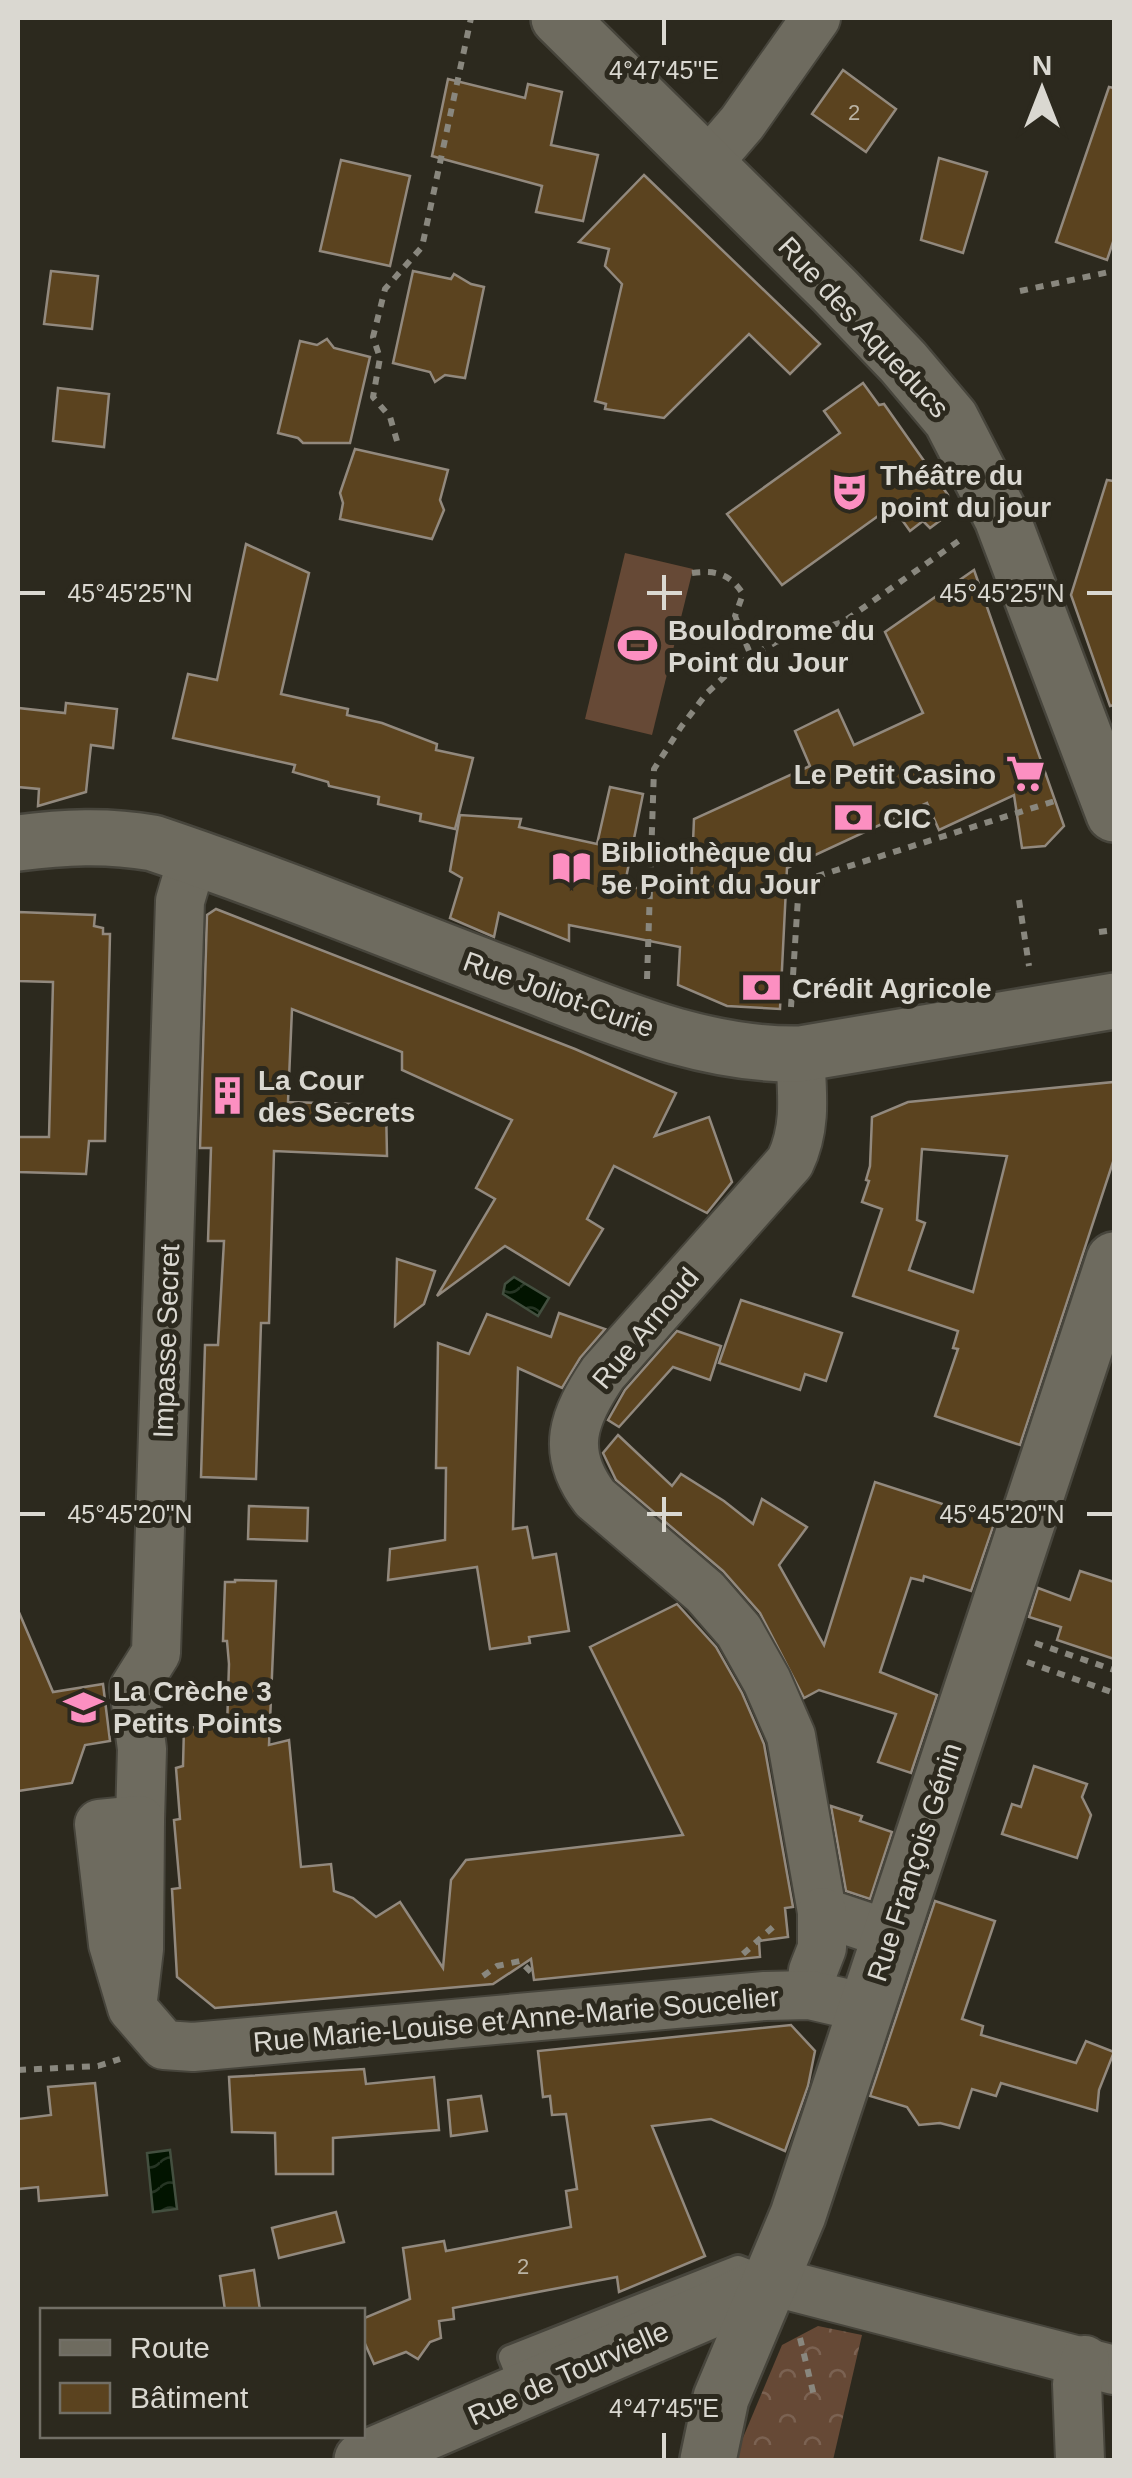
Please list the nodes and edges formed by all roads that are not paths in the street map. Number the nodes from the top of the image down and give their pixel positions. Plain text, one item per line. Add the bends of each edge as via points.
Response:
1 (559, 18) edge
2 (816, 18) edge
3 (706, 165) junction
4 (1114, 814) edge
5 (18, 843) edge
6 (192, 856) junction
7 (1114, 1001) edge
8 (795, 1032) junction
9 (1108, 1302) edge
10 (805, 1923) junction
11 (890, 1934) junction
12 (810, 1995) junction
13 (866, 2008) junction
14 (164, 2045) joint
15 (771, 2281) junction
16 (1100, 2365) edge
17 (362, 2460) edge
18 (708, 2460) edge
19 (1080, 2460) edge

1 - 3 main road, Rue des Aqueducs
2 - 3 street
3 - 4 main road, Rue des Aqueducs via 835,291 951,420 1002,518
5 - 6 main road, Rue Joliot-Curie via 113,836
6 - 8 main road, Rue Joliot-Curie via 633,1023 767,1055
6 - 14 street, Impasse Secret via 180,901 156,1653 134,1688 142,1749 132,2008
7 - 8 main road, Rue Joliot-Curie
8 - 10 street, Rue Arnoud via 803,1105 790,1162 603,1373 578,1410 574,1434 583,1483 705,1592 739,1631 766,1681 791,1736
9 - 11 main road, Rue François Génin
10 - 11 street
10 - 12 street, Rue Arnoud via 822,1948
11 - 13 main road, Rue François Génin
12 - 13 street, Rue Marie-Louise et Anne-Marie Soucelier
12 - 14 street, Rue Marie-Louise et Anne-Marie Soucelier
13 - 15 main road, Rue François Génin
15 - 16 street
15 - 17 main road, Rue de Tourvielle
15 - 18 main road, Rue François Génin via 720,2398
16 - 19 street via 1077,2384

